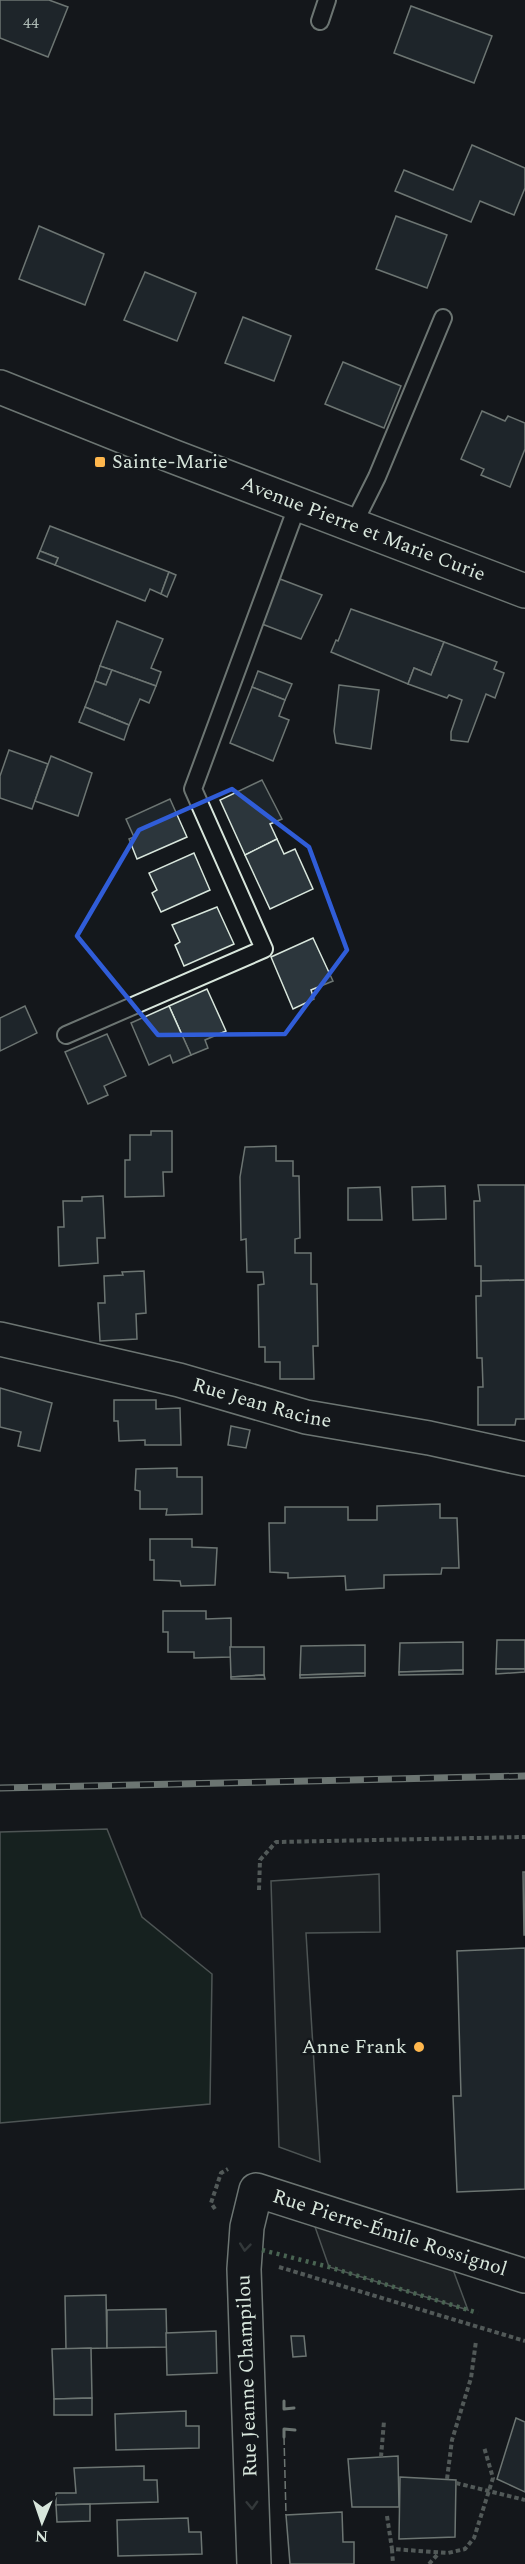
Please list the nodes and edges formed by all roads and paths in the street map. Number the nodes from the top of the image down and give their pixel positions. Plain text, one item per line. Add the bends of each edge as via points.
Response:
1 (327, 0) edge
2 (320, 21) dead end
3 (443, 318) dead end
4 (0, 387) edge
5 (298, 504) junction
6 (353, 525) junction
7 (524, 589) edge
8 (66, 1035) dead end
9 (0, 1339) edge
10 (525, 1459) edge
11 (525, 1837) edge
12 (259, 1890) dead end
13 (256, 2190) joint
14 (277, 2266) dead end
15 (525, 2276) edge
16 (476, 2341) dead end
17 (525, 2341) edge
18 (384, 2421) dead end
19 (484, 2446) dead end
20 (381, 2457) dead end
21 (447, 2479) dead end
22 (456, 2483) dead end
23 (489, 2489) junction
24 (525, 2500) edge
25 (387, 2516) dead end
26 (392, 2549) junction
27 (439, 2553) junction
28 (254, 2564) edge
29 (393, 2564) edge
30 (429, 2564) edge

1 - 2 lane
3 - 6 lane
4 - 5 street, Avenue Pierre et Marie Curie
5 - 6 street, Avenue Pierre et Marie Curie
5 - 8 lane via 193,789 264,949
6 - 7 street, Avenue Pierre et Marie Curie
9 - 10 street, Rue Jean Racine via 179,1380 306,1417
11 - 12 path via 276,1842 260,1860
13 - 15 street, Rue Pierre-Émile Rossignol
13 -> 28 street, Rue Jeanne Champilou via 247,2227 244,2269
14 - 17 path
16 - 21 path via 471,2378 452,2440
18 - 20 path
19 - 23 path via 492,2478
22 - 23 path
23 - 24 path
23 - 27 path via 474,2538 465,2549
25 - 26 path
26 - 27 path
26 - 29 path
27 - 30 path

